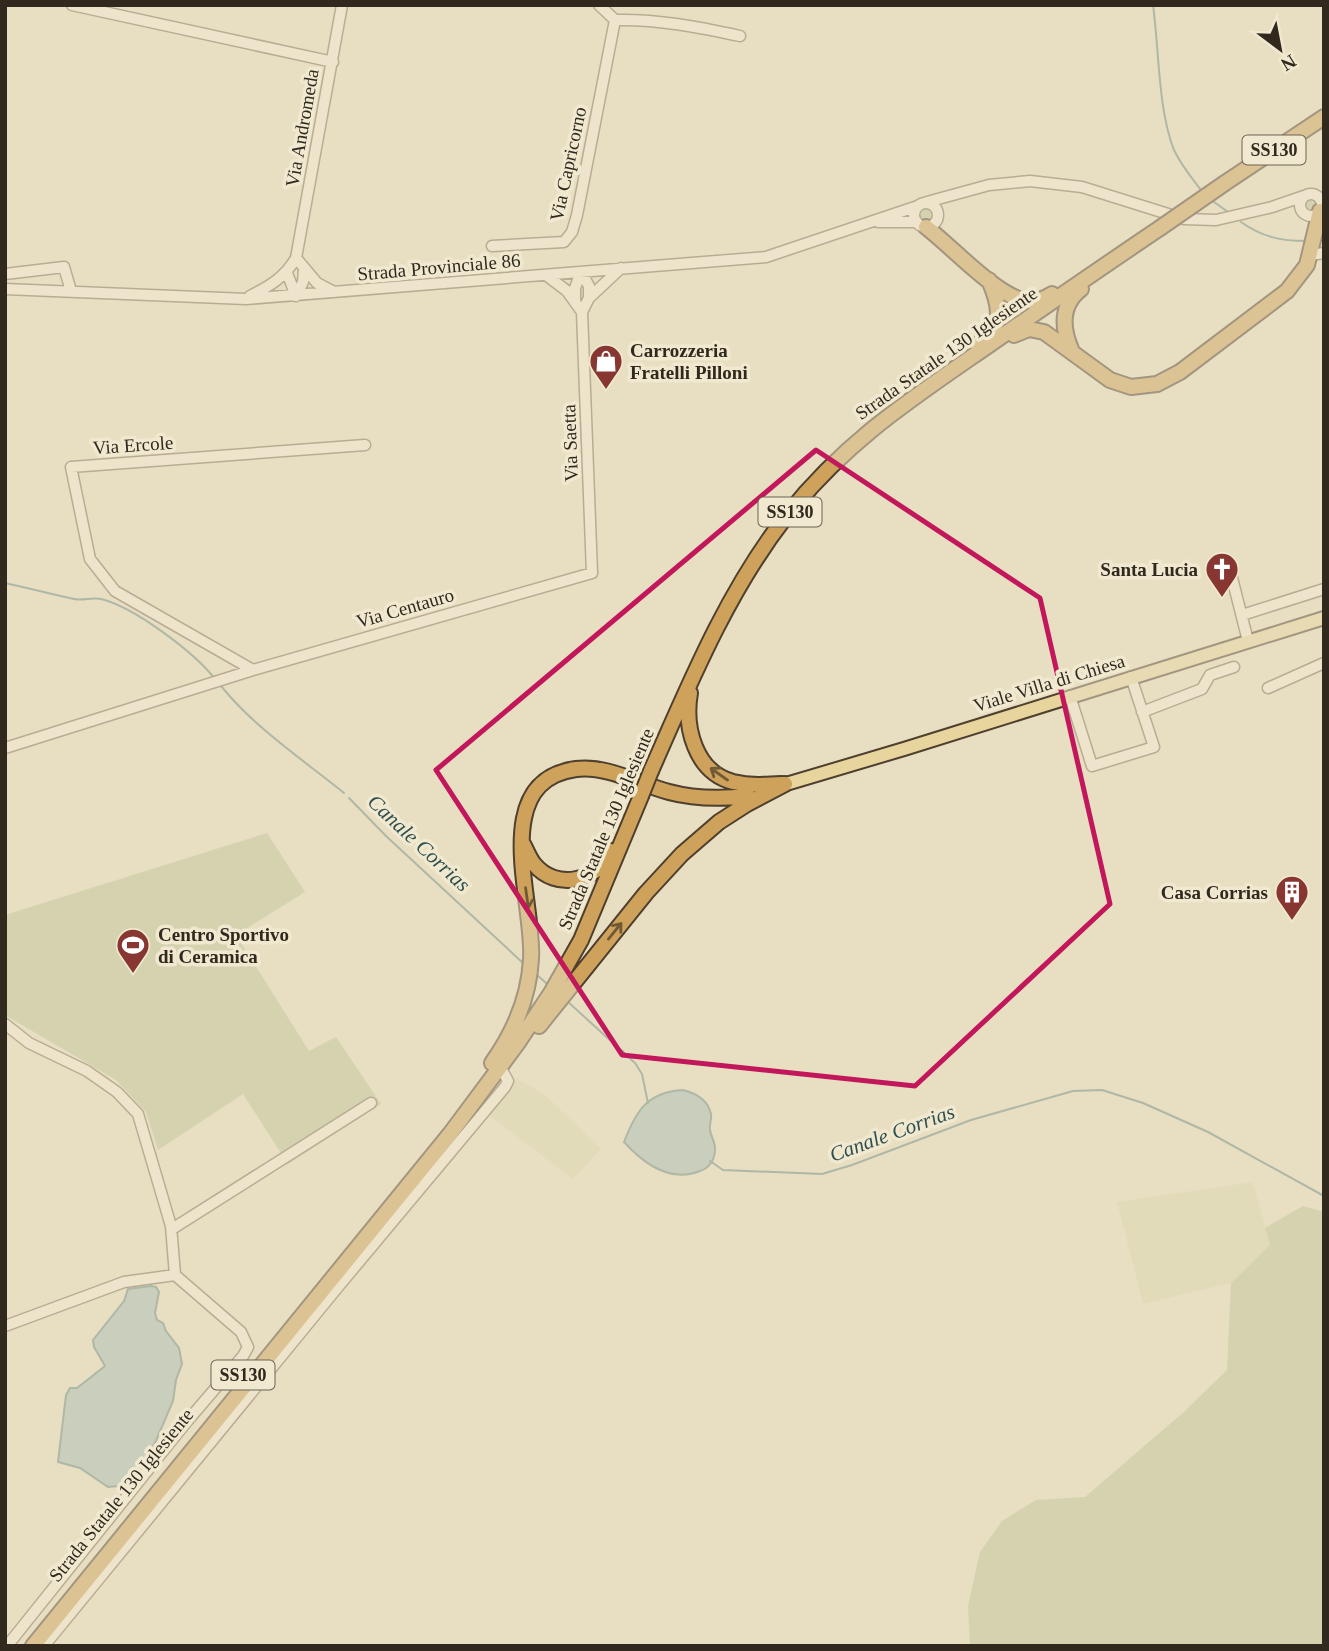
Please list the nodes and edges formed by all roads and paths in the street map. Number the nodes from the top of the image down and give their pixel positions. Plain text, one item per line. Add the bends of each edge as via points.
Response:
1 (72, 5) edge
2 (342, 5) edge
3 (599, 5) edge
4 (615, 20) junction
5 (740, 36) dead end
6 (332, 62) junction
7 (1324, 117) edge
8 (1324, 190) edge
9 (958, 194) junction
10 (1308, 195) junction
11 (923, 204) junction
12 (1272, 207) junction
13 (1315, 210) edge
14 (929, 221) junction
15 (871, 222) junction
16 (492, 246) dead end
17 (1317, 254) edge
18 (1120, 255) junction
19 (296, 258) junction
20 (621, 268) junction
21 (304, 270) junction
22 (287, 272) junction
23 (581, 272) junction
24 (5, 274) edge
25 (546, 275) junction
26 (989, 281) junction
27 (5, 289) edge
28 (72, 291) junction
29 (336, 293) junction
30 (296, 296) junction
31 (589, 298) junction
32 (246, 299) junction
33 (575, 300) junction
34 (582, 312) junction
35 (1072, 351) junction
36 (932, 384) junction
37 (365, 445) dead end
38 (1229, 566) dead end
39 (592, 573) joint
40 (1324, 589) edge
41 (1242, 615) junction
42 (1324, 618) edge
43 (1248, 641) junction
44 (1324, 663) edge
45 (1234, 667) dead end
46 (253, 670) junction
47 (1131, 677) junction
48 (1268, 688) dead end
49 (1070, 696) junction
50 (686, 700) junction
51 (1142, 712) junction
52 (5, 748) edge
53 (785, 784) junction
54 (748, 796) joint
55 (640, 797) junction
56 (521, 841) junction
57 (568, 979) junction
58 (555, 997) junction
59 (5, 1024) edge
60 (517, 1044) junction
61 (502, 1070) junction
62 (371, 1103) dead end
63 (464, 1105) junction
64 (450, 1134) junction
65 (172, 1229) junction
66 (175, 1275) junction
67 (5, 1326) edge
68 (7, 1646) edge
69 (23, 1646) edge
70 (33, 1646) edge
71 (44, 1646) edge

1 - 6 street
2 - 6 street, Via Andromeda
3 - 4 street
4 - 5 street via 649,19
4 - 16 street, Via Capricorno via 572,233 564,242
6 - 19 street, Via Andromeda
7 - 18 highway, Strada Statale 130 Iglesiente / SS130, bridge
8 - 10 street, Strada Provinciale 86
9 - 11 street, Strada Provinciale 86
9 - 12 street, Strada Provinciale 86 via 1030,181 1082,187 1184,219 1216,220
9 - 14 street, Strada Provinciale 86
10 - 12 street, Strada Provinciale 86
10 - 13 street via 1320,197
10 - 13 street via 1300,205
11 - 14 street via 935,206
11 - 14 street via 914,212
11 - 15 street, Strada Provinciale 86
12 - 13 street, Strada Provinciale 86
13 - 17 highway
14 - 15 street, Strada Provinciale 86
14 - 26 highway
15 - 20 street, Strada Provinciale 86 via 766,257
17 - 35 highway via 1280,299 1180,373 1157,384 1120,384
18 - 26 highway via 1036,301 1019,299
18 - 35 highway via 1068,304 1064,328
18 - 36 highway, Strada Statale 130 Iglesiente / SS130
19 - 21 street
19 - 22 street, Via Andromeda
20 - 23 street, Strada Provinciale 86
20 - 31 street, Via Saetta
21 - 29 street
21 - 30 street
22 - 30 street
22 - 32 street, Via Andromeda
23 - 25 street, Strada Provinciale 86
23 - 31 street via 589,286
23 - 33 street
24 - 28 street via 64,267
25 - 29 street, Strada Provinciale 86
25 - 33 street, Via Saetta
26 - 36 highway via 999,308 992,330
27 - 28 street, Strada Provinciale 86
28 - 32 street, Strada Provinciale 86
29 - 30 street, Strada Provinciale 86
30 - 32 street, Strada Provinciale 86
31 - 34 street, Via Saetta
33 - 34 street, Via Saetta
34 - 39 street, Via Saetta
35 - 36 highway via 1044,332 1021,331 963,370
36 - 50 highway, Strada Statale 130 Iglesiente / SS130 via 840,456 784,519 739,586 709,642
37 - 46 street, Via Ercole via 71,467 90,559 115,591
38 - 41 street
39 - 46 street, Via Centauro
40 - 41 street
41 - 43 street
42 - 43 main road, Viale Villa di Chiesa
43 - 47 main road, Viale Villa di Chiesa
44 - 48 street
45 - 51 street via 1210,675 1202,690
46 - 52 street, Via Centauro
47 - 49 main road, Viale Villa di Chiesa
47 - 51 street
49 - 51 street via 1092,766 1154,747
49 - 53 main road, Viale Villa di Chiesa
53 -> 50 highway via 731,782 704,763 696,751
50 - 55 highway, Strada Statale 130 Iglesiente / SS130, bridge
53 - 54 main road, Viale Villa di Chiesa
57 -> 53 highway via 682,855 719,822
54 - 56 highway via 689,796 603,771 572,770 549,780 531,799
55 - 56 highway via 625,817 609,856 589,876 575,880 552,877 534,863
55 - 57 highway, Strada Statale 130 Iglesiente / SS130
56 -> 63 highway via 531,926 530,975 515,1025
57 - 58 highway
58 - 60 highway, Strada Statale 130 Iglesiente / SS130
58 - 61 highway
59 - 65 street via 29,1043 87,1070 138,1114
60 - 63 highway, Strada Statale 130 Iglesiente / SS130
60 - 64 highway, Strada Statale 130 Iglesiente / SS130
61 - 64 highway
61 - 71 street via 508,1081 505,1087
62 - 65 street
63 - 69 highway, Strada Statale 130 Iglesiente / SS130
64 - 70 highway, Strada Statale 130 Iglesiente / SS130
65 - 66 street
66 - 67 street via 124,1282
66 - 68 street via 241,1332 248,1346

